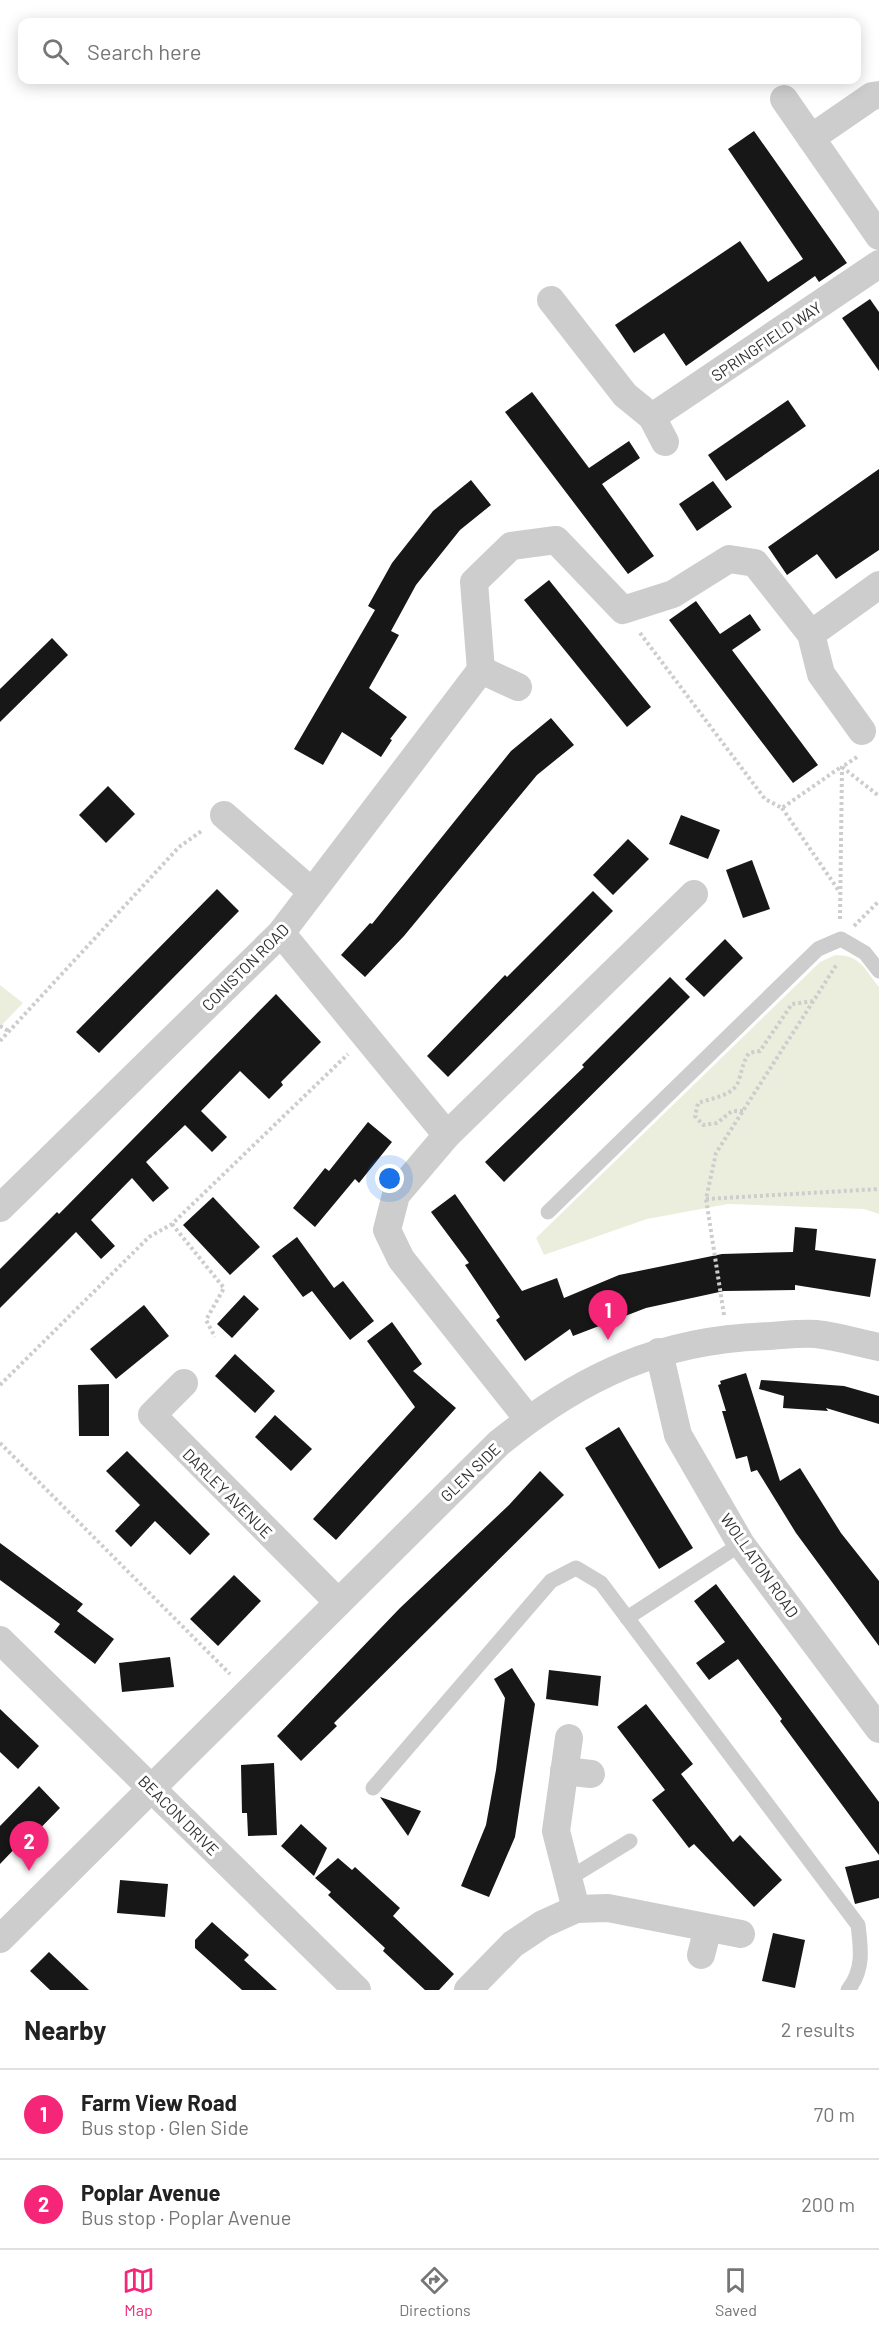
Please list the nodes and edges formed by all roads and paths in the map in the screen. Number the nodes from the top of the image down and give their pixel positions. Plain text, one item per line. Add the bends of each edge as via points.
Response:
1 (879, 95) edge
2 (784, 99) dead end
3 (811, 138) junction
4 (879, 236) edge
5 (879, 264) edge
6 (551, 300) dead end
7 (652, 417) junction
8 (665, 442) dead end
9 (879, 585) edge
10 (623, 610) junction
11 (811, 634) junction
12 (482, 670) junction
13 (518, 687) dead end
14 (863, 742) joint
15 (842, 767) junction
16 (879, 796) edge
17 (782, 808) junction
18 (224, 815) joint
19 (839, 891) junction
20 (312, 892) junction
21 (694, 894) dead end
22 (879, 901) edge
23 (281, 933) junction
24 (841, 939) junction
25 (879, 971) edge
26 (814, 1001) junction
27 (0, 1026) edge
28 (10, 1032) junction
29 (366, 1037) junction
30 (0, 1041) edge
31 (744, 1111) junction
32 (447, 1135) junction
33 (879, 1189) edge
34 (706, 1199) junction
35 (0, 1208) edge
36 (548, 1212) dead end
37 (171, 1224) junction
38 (215, 1337) dead end
39 (728, 1337) junction
40 (879, 1347) edge
41 (659, 1352) junction
42 (184, 1383) dead end
43 (0, 1385) edge
44 (528, 1419) junction
45 (0, 1443) edge
46 (741, 1544) junction
47 (338, 1602) junction
48 (627, 1618) junction
49 (0, 1640) edge
50 (248, 1692) junction
51 (879, 1729) edge
52 (569, 1738) dead end
53 (152, 1787) junction
54 (373, 1788) dead end
55 (630, 1841) dead end
56 (568, 1880) junction
57 (576, 1909) junction
58 (708, 1928) junction
59 (741, 1934) dead end
60 (0, 1939) edge
61 (701, 1955) dead end
62 (357, 1990) edge
63 (468, 1990) edge
64 (848, 1990) edge

1 - 3 street
2 - 3 street
3 - 4 street
5 - 7 street, SPRINGFIELD WAY
6 - 7 street via 625,395
7 - 8 street
9 - 11 street
10 - 11 street via 673,594 729,558 755,563
10 - 12 street via 556,540 511,546 474,582
10 - 17 path via 765,799
11 - 14 street via 821,674
12 - 13 street
12 - 20 street, CONISTON ROAD
14 - 15 path
15 - 16 path
15 - 17 path
15 - 19 path
17 - 19 path
18 - 20 street
18 - 28 path via 179,847
19 - 24 path
20 - 23 street, CONISTON ROAD
21 - 32 street
22 - 24 path
23 - 29 street
23 - 35 street, CONISTON ROAD
24 - 25 lane via 865,952
24 - 26 path via 842,957
24 - 36 lane via 818,949
26 - 31 path
26 - 31 path via 792,1004 760,1051 749,1053 734,1088 698,1103 695,1116 703,1125 717,1123 732,1111
27 - 28 path
28 - 30 path
29 - 32 street
29 - 37 path
31 - 34 path via 716,1153
32 - 44 street via 396,1195 387,1230 401,1259 428,1296
33 - 34 path
34 - 39 path
37 - 38 path via 224,1288 206,1320
37 - 43 path via 149,1237
39 - 40 street, GLEN SIDE via 816,1334
39 - 41 street, GLEN SIDE
41 - 44 street, GLEN SIDE via 612,1369
41 - 46 street, WOLLATON ROAD via 678,1435
42 - 47 street, DARLEY AVENUE via 152,1415
44 - 47 street, GLEN SIDE
45 - 50 path
46 - 48 lane
46 - 51 street, WOLLATON ROAD
47 - 50 street, GLEN SIDE
48 - 54 lane via 601,1582 576,1568 550,1581
48 - 64 lane via 858,1924 862,1956 856,1980
49 - 53 street, BEACON DRIVE
50 - 53 street, GLEN SIDE
52 - 56 street via 577,1772 556,1831
53 - 60 street, GLEN SIDE
53 - 62 street, BEACON DRIVE
55 - 56 lane
56 - 57 street
57 - 58 street via 608,1908
57 - 63 street via 513,1944
58 - 59 street
58 - 61 street

